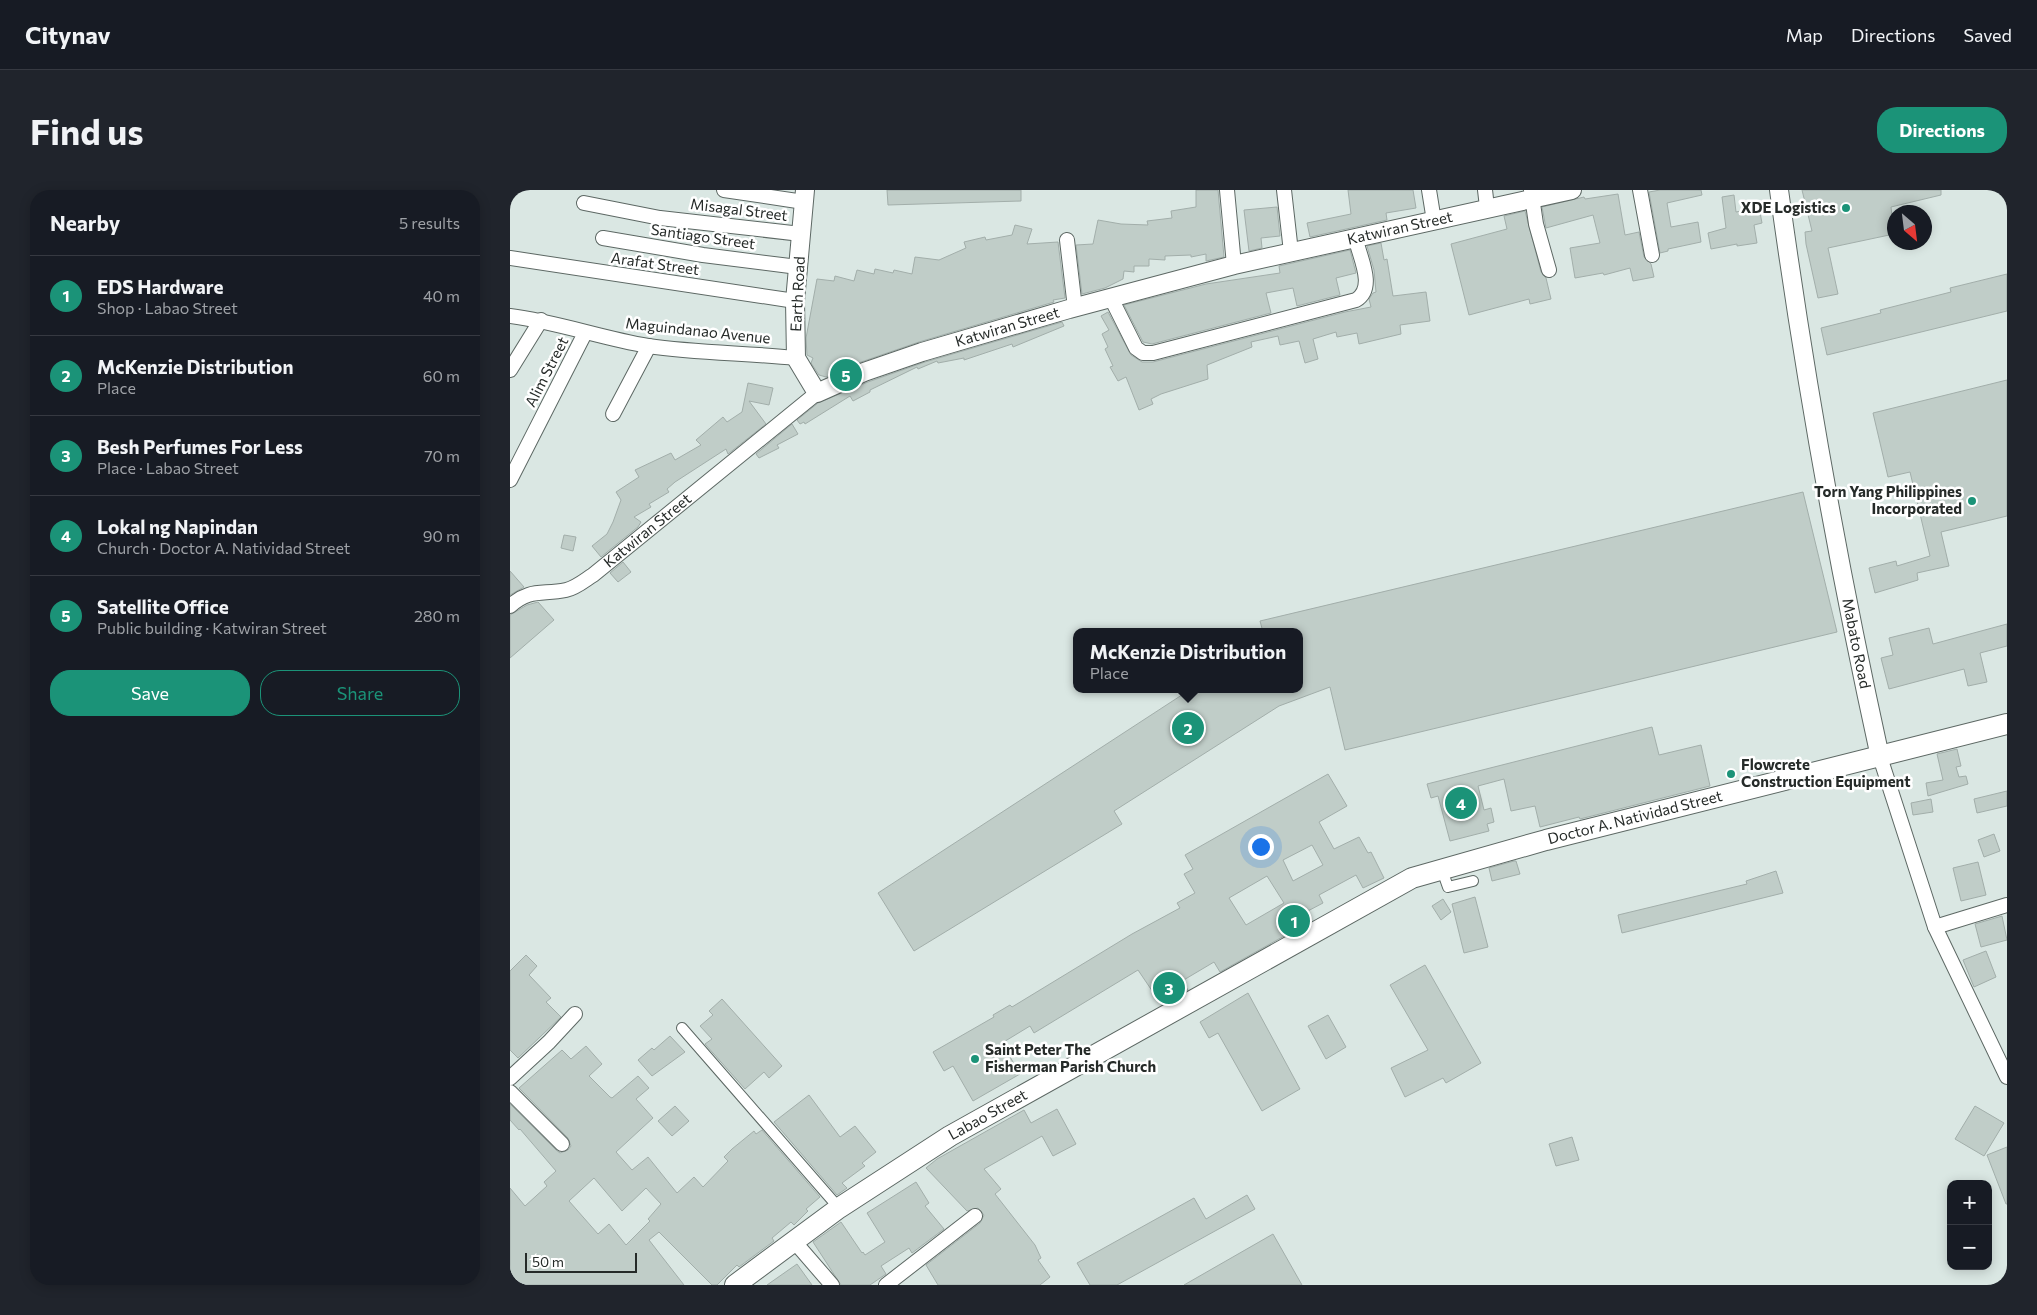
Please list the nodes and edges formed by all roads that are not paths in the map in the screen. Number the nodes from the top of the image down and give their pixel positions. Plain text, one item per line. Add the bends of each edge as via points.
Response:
1 (724, 190) edge
2 (1227, 190) edge
3 (1430, 190) edge
4 (1640, 190) edge
5 (1779, 190) edge
6 (1288, 191) edge
7 (1565, 191) edge
8 (1531, 194) edge
9 (804, 196) edge
10 (1486, 199) edge
11 (584, 203) dead end
12 (1434, 221) junction
13 (801, 234) junction
14 (603, 238) dead end
15 (1067, 240) dead end
16 (1356, 240) junction
17 (1291, 252) junction
18 (1652, 255) dead end
19 (510, 258) edge
20 (1234, 265) junction
21 (798, 267) junction
22 (1550, 270) dead end
23 (1110, 298) junction
24 (795, 301) junction
25 (1075, 308) junction
26 (510, 316) edge
27 (541, 320) junction
28 (585, 333) junction
29 (649, 346) junction
30 (796, 358) junction
31 (510, 370) edge
32 (817, 393) junction
33 (613, 414) dead end
34 (510, 480) edge
35 (510, 606) edge
36 (2007, 724) edge
37 (1880, 757) junction
38 (1442, 870) junction
39 (1412, 878) joint
40 (1473, 881) dead end
41 (2007, 905) edge
42 (1935, 927) junction
43 (574, 1014) dead end
44 (682, 1028) dead end
45 (2007, 1077) edge
46 (510, 1078) edge
47 (510, 1092) edge
48 (562, 1144) dead end
49 (839, 1208) junction
50 (975, 1216) dead end
51 (793, 1240) junction
52 (735, 1285) edge
53 (832, 1285) edge
54 (886, 1285) edge

1 - 9 street
2 - 20 street
3 - 12 street
4 - 18 street
5 - 37 street, Mabato Road via 1800,338 1857,652
6 - 17 street
7 - 8 street, Katwiran Street
8 - 10 street, Katwiran Street
8 - 22 street
9 - 13 street, Earth Road
10 - 12 street, Katwiran Street
11 - 13 street, Misagal Street via 660,218
12 - 16 street, Katwiran Street
13 - 21 street, Earth Road
14 - 21 street, Santiago Street
15 - 25 street
16 - 17 street, Katwiran Street
16 - 23 street via 1367,286 1364,294 1356,300 1147,354 1136,348
17 - 20 street, Katwiran Street
19 - 24 street, Arafat Street
20 - 23 street, Katwiran Street
21 - 24 street, Earth Road
23 - 25 street, Katwiran Street
24 - 30 street, Earth Road
25 - 32 street, Katwiran Street via 922,352
26 - 27 street, Maguindanao Avenue
27 - 28 street, Maguindanao Avenue
27 - 31 street
28 - 29 street, Maguindanao Avenue
28 - 34 street, Alim Street
29 - 30 street, Maguindanao Avenue
29 - 33 street
30 - 32 street, Earth Road
32 - 35 street, Katwiran Street via 593,575 565,590 527,594
36 - 37 main road, Doctor A. Natividad Street
37 - 38 main road, Doctor A. Natividad Street via 1546,840
37 - 42 street, Mabato Road
38 - 39 main road, Doctor A. Natividad Street
38 - 40 street via 1448,887
39 - 49 main road, Labao Street via 977,1120
41 - 42 street
42 - 45 street, Mabato Road
43 - 46 street
44 - 49 street
47 - 48 street
49 - 51 main road, Labao Street
50 - 54 street
51 - 52 main road, Labao Street
51 - 53 street

